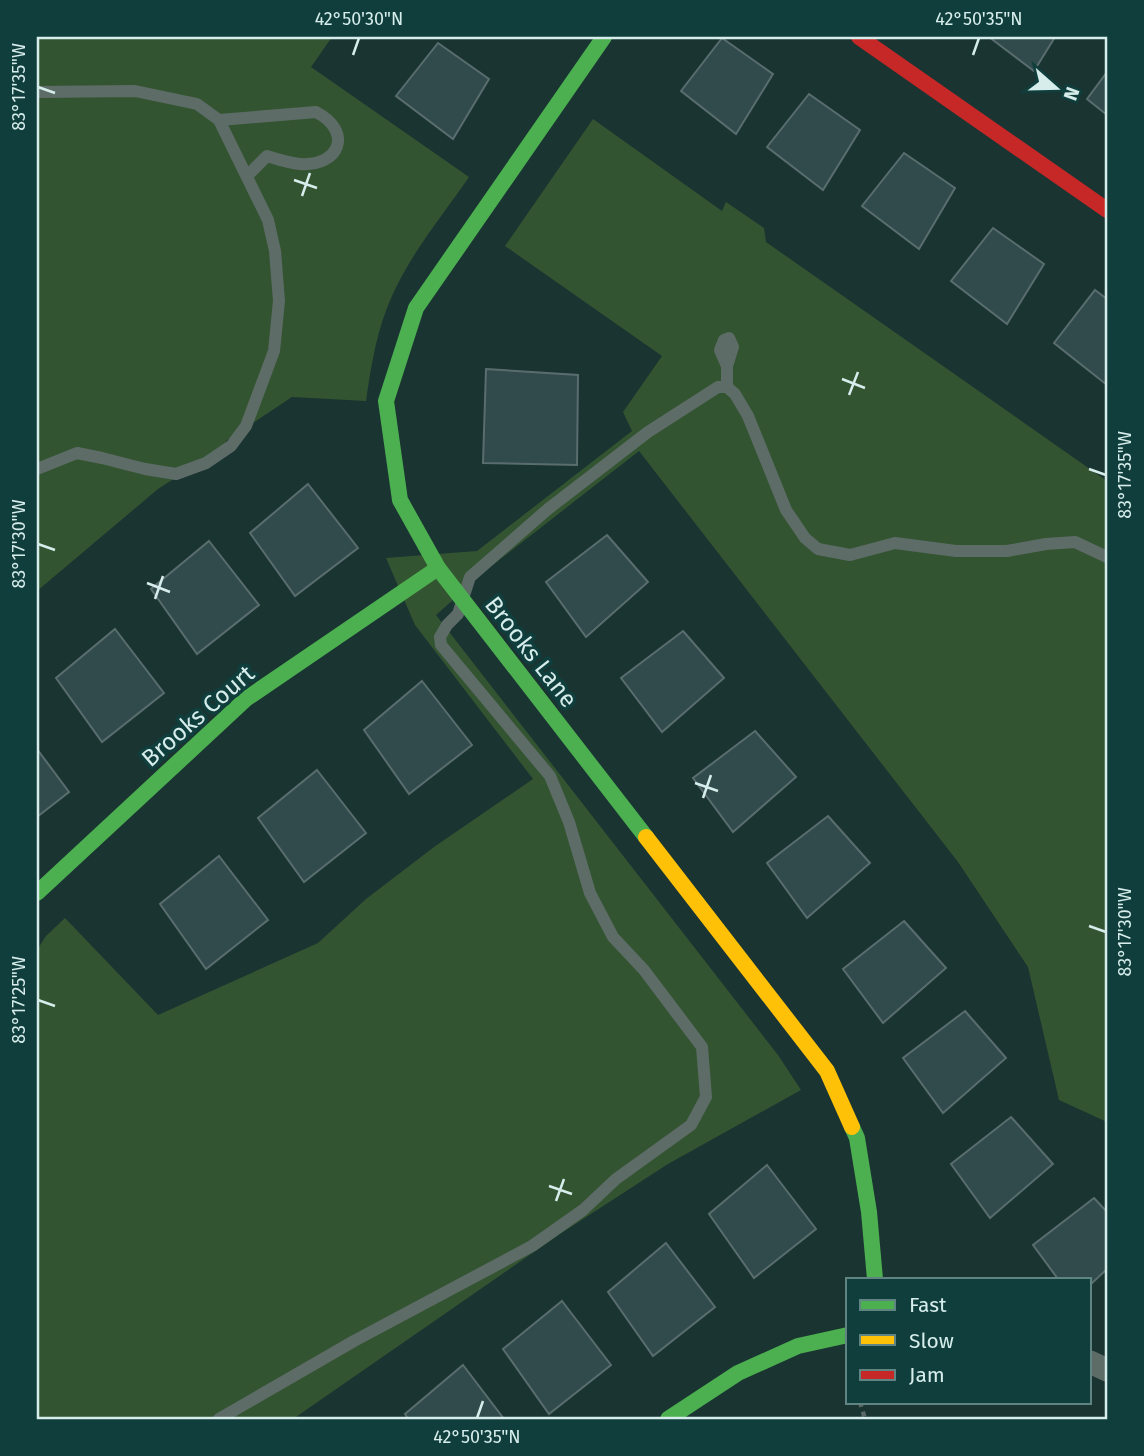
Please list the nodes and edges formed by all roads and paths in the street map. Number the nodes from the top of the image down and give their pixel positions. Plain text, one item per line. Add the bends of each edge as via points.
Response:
1 (604, 37) edge
2 (859, 37) edge
3 (37, 92) edge
4 (219, 120) junction
5 (247, 176) junction
6 (1107, 210) edge
7 (727, 366) dead end
8 (727, 387) junction
9 (37, 469) edge
10 (1107, 557) edge
11 (438, 568) junction
12 (462, 600) junction
13 (37, 893) edge
14 (875, 1278) edge
15 (846, 1335) edge
16 (219, 1419) edge
17 (668, 1419) edge

1 - 11 street, Brooks Lane via 416,308 386,401 400,500
2 - 6 street
3 - 4 lane via 135,90 197,104
4 - 5 lane
4 - 5 lane via 316,112 329,119 338,135 336,150 325,160 301,164 267,156
5 - 9 lane via 268,220 279,301 274,351 246,426 231,446 206,463 176,474 77,453
7 - 8 lane
8 - 10 lane via 748,416 786,510 818,549 850,555 895,544 1007,551 1074,542
8 - 12 lane via 718,387 648,432 548,509 470,577
11 - 12 street, Brooks Lane
11 - 13 street, Brooks Court via 246,699
12 - 14 street, Brooks Lane via 827,1071 857,1138
12 - 16 lane via 458,614 440,637 441,645 550,776 590,893 613,937 702,1047 706,1097 691,1125 532,1246
15 - 17 street via 798,1346 738,1373

